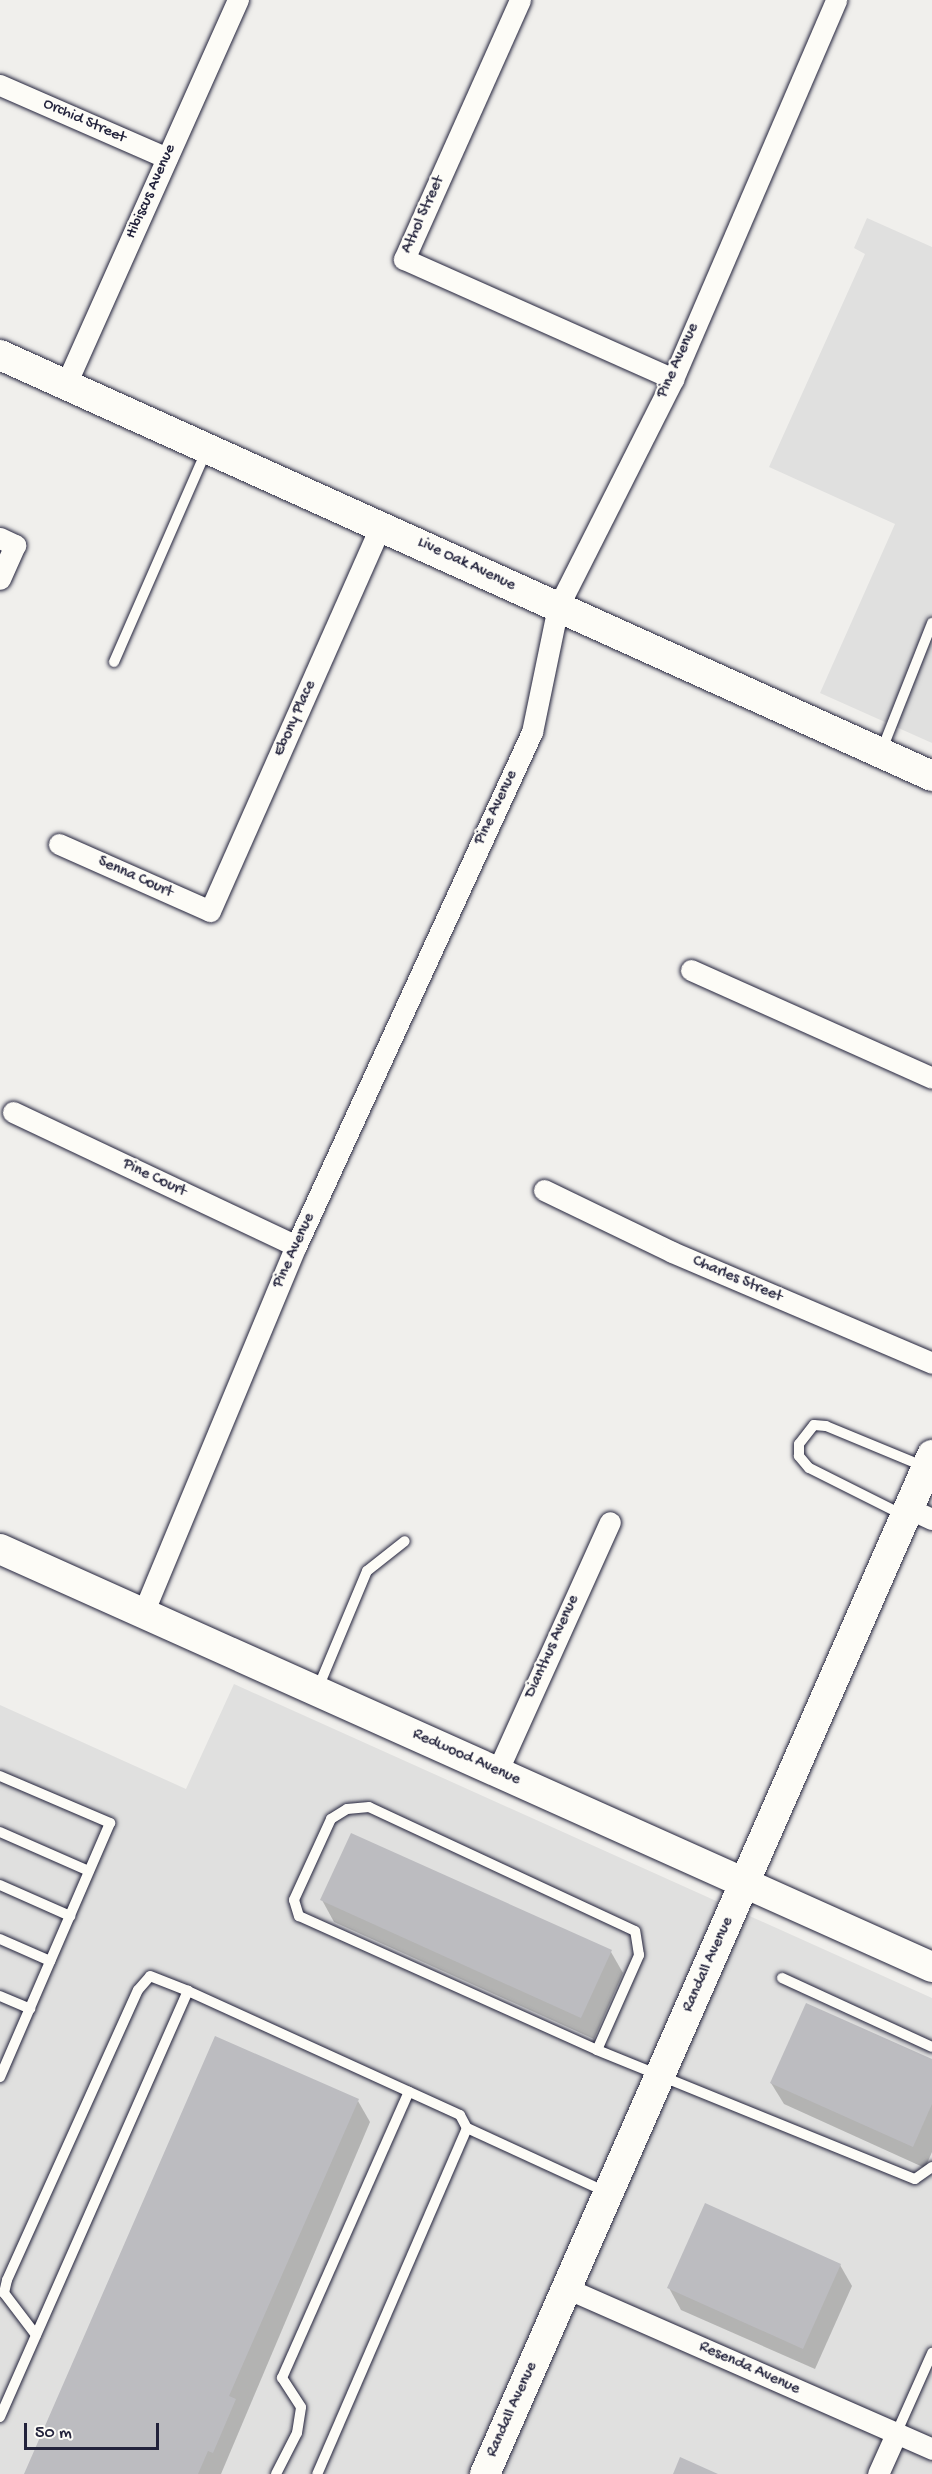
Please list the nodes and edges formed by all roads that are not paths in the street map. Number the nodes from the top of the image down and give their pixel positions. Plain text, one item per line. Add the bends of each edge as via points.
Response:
1 (238, 0) edge
2 (519, 0) edge
3 (836, 0) edge
4 (0, 85) edge
5 (167, 158) junction
6 (0, 355) edge
7 (673, 379) junction
8 (66, 384) junction
9 (207, 447) junction
10 (381, 526) junction
11 (8, 542) edge
12 (0, 579) edge
13 (558, 608) junction
14 (932, 623) edge
15 (114, 662) dead end
16 (880, 752) junction
17 (932, 776) edge
18 (59, 844) dead end
19 (210, 911) joint
20 (691, 970) dead end
21 (932, 1078) edge
22 (13, 1112) dead end
23 (544, 1190) dead end
24 (296, 1246) junction
25 (932, 1363) edge
26 (929, 1462) edge
27 (915, 1514) edge
28 (610, 1522) dead end
29 (405, 1541) dead end
30 (0, 1550) edge
31 (143, 1613) junction
32 (317, 1691) junction
33 (497, 1772) junction
34 (0, 1776) edge
35 (0, 1832) edge
36 (89, 1871) junction
37 (744, 1883) junction
38 (0, 1885) edge
39 (70, 1916) junction
40 (0, 1940) edge
41 (50, 1961) junction
42 (932, 1967) edge
43 (782, 1978) dead end
44 (188, 1991) junction
45 (0, 1996) edge
46 (30, 2009) junction
47 (0, 2046) edge
48 (932, 2047) edge
49 (597, 2050) junction
50 (12, 2051) junction
51 (662, 2073) junction
52 (0, 2078) edge
53 (409, 2092) junction
54 (467, 2128) junction
55 (932, 2167) edge
56 (607, 2192) junction
57 (566, 2288) junction
58 (36, 2335) junction
59 (932, 2353) edge
60 (0, 2417) edge
61 (896, 2434) junction
62 (932, 2449) edge
63 (276, 2474) edge
64 (317, 2474) edge
65 (485, 2474) edge
66 (878, 2474) edge

1 - 5 street, Hibiscus Avenue
2 - 7 street, Athol Street via 404,259
3 - 7 street, Pine Avenue
4 - 5 street, Orchid Street
5 - 8 street, Hibiscus Avenue
6 - 8 street, Live Oak Avenue
7 - 13 street, Pine Avenue
8 - 9 street, Live Oak Avenue
9 - 10 street, Live Oak Avenue
9 - 15 lane
10 - 13 street, Live Oak Avenue
10 - 19 street, Ebony Place
11 - 12 street
13 - 16 street, Live Oak Avenue
13 - 24 street, Pine Avenue via 532,732
14 - 16 lane
16 - 17 street, Live Oak Avenue
18 - 19 street, Senna Court
20 - 21 street
22 - 24 street, Pine Court
23 - 25 street, Charles Street via 672,1252
24 - 31 street, Pine Avenue
26 - 27 street, Randall Avenue
26 - 27 lane via 826,1426 814,1425 800,1444 799,1456 809,1468
27 - 37 street, Randall Avenue
28 - 33 street, Dianthus Avenue
29 - 32 lane via 367,1571
30 - 31 street, Redwood Avenue
31 - 32 street, Redwood Avenue
32 - 33 street, Redwood Avenue
33 - 37 street, Redwood Avenue
34 - 36 lane via 110,1823
35 - 36 lane
36 - 39 lane
37 - 42 street, Redwood Avenue
37 - 51 street, Randall Avenue
38 - 39 lane
39 - 41 lane
40 - 41 lane
41 - 46 lane
43 - 48 lane
44 - 53 lane
44 - 58 lane
44 - 58 lane via 150,1976 138,1990 7,2280 4,2292
45 - 46 lane
46 - 50 lane
47 - 50 lane
49 - 49 lane via 299,1916 294,1900 331,1819 347,1809 369,1807 635,1931 639,1955
49 - 51 lane
50 - 52 lane
51 - 55 lane via 915,2179
51 - 56 street, Randall Avenue
53 - 54 lane via 460,2115
53 - 63 lane via 282,2378 301,2407 297,2433
54 - 56 lane
54 - 64 lane
56 - 57 street, Randall Avenue
57 - 61 street, Resenda Avenue
57 - 65 street, Randall Avenue
58 - 60 lane
59 - 61 lane
61 - 62 street, Resenda Avenue
61 - 66 street

